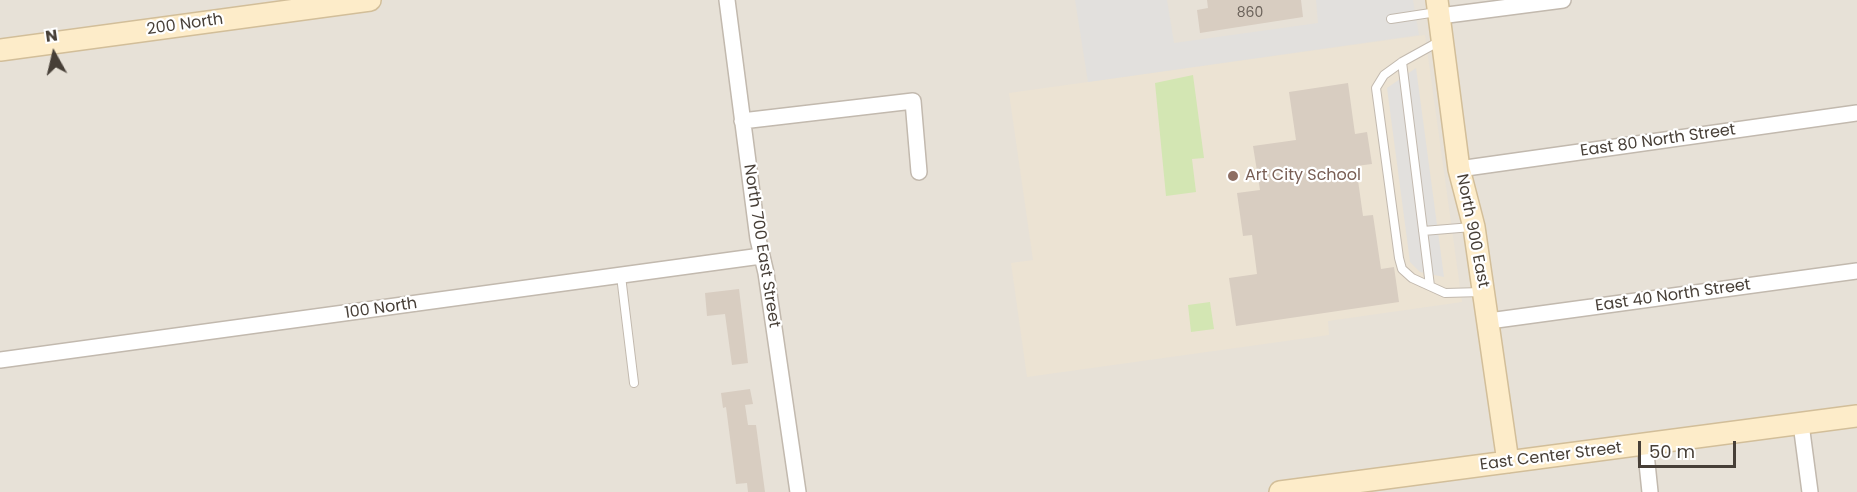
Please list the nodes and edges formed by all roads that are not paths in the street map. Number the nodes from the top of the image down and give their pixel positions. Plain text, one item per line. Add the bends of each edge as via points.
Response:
1 (370, 0) edge
2 (728, 0) edge
3 (1563, 0) edge
4 (317, 3) edge
5 (1438, 9) edge
6 (1391, 19) dead end
7 (1442, 41) junction
8 (0, 50) edge
9 (1402, 62) junction
10 (1857, 113) edge
11 (742, 122) junction
12 (1459, 169) junction
13 (919, 172) dead end
14 (1474, 227) junction
15 (1423, 231) junction
16 (761, 255) junction
17 (1857, 271) edge
18 (621, 276) junction
19 (1430, 286) junction
20 (1484, 292) junction
21 (1489, 321) junction
22 (0, 360) edge
23 (634, 383) dead end
24 (1857, 416) edge
25 (1801, 424) junction
26 (1645, 444) junction
27 (1508, 462) junction
28 (1288, 491) edge
29 (798, 492) edge
30 (1650, 492) edge
31 (1810, 492) edge

1 - 4 street, 200 North
2 - 11 street, North 700 East Street
3 - 5 street
4 - 8 street, 200 North
5 - 6 lane
5 - 7 street, North 900 East
7 - 9 lane
7 - 12 street, North 900 East
9 - 15 lane
9 - 19 lane via 1378,82 1376,95 1400,264 1412,278
10 - 12 street, East 80 North Street
11 - 13 street via 913,101
11 - 16 street, North 700 East Street
12 - 14 street, North 900 East
14 - 15 lane
14 - 20 street, North 900 East
15 - 19 lane
16 - 18 street, 100 North
16 - 29 street, North 700 East Street
17 - 21 street, East 40 North Street
18 - 22 street, 100 North
18 - 23 lane
19 - 20 lane via 1446,293
20 - 21 street, North 900 East
21 - 27 street, North 900 East
24 - 25 street, East Center Street
25 - 26 street, East Center Street
25 - 31 street
26 - 27 street, East Center Street
26 - 30 street
27 - 28 street, East Center Street

